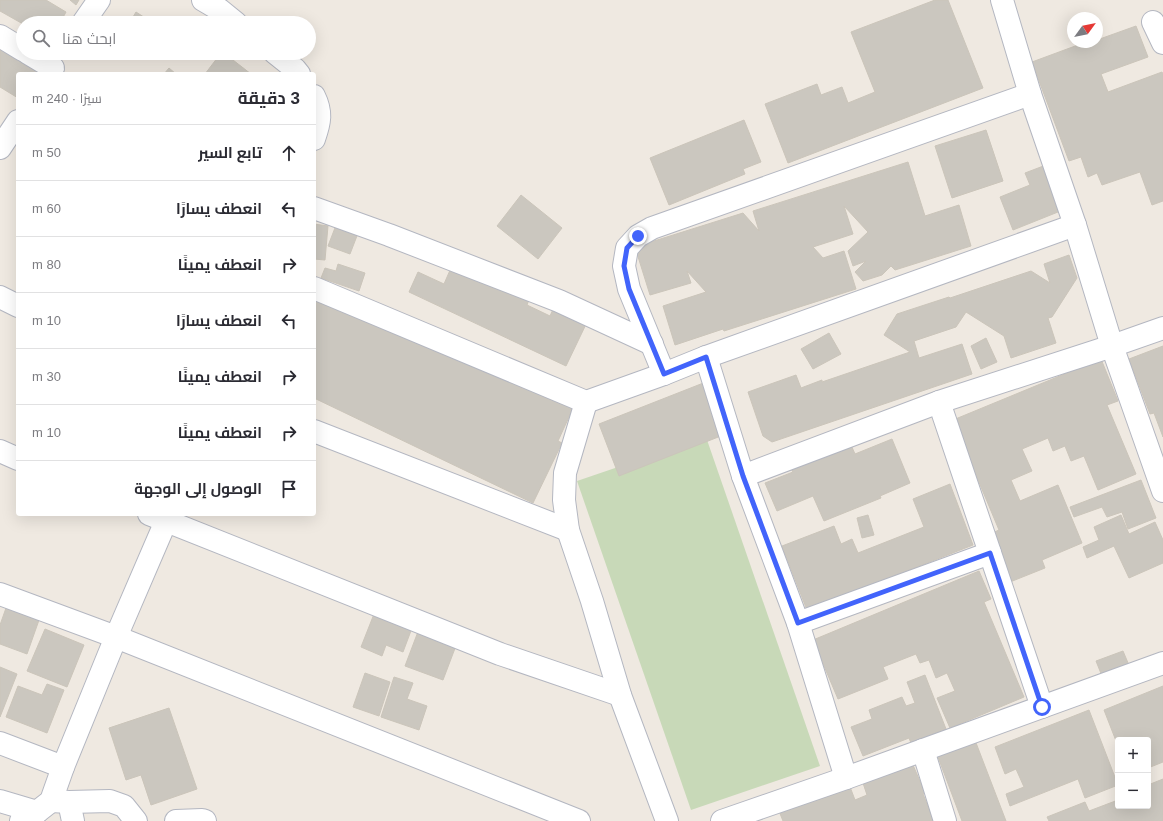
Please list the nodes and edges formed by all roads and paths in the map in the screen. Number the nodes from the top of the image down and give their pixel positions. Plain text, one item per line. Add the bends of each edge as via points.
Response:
1 (99, 0) edge
2 (203, 0) edge
3 (1002, 0) edge
4 (88, 16) edge
5 (227, 16) edge
6 (1153, 22) dead end
7 (0, 36) edge
8 (1163, 43) edge
9 (16, 46) edge
10 (44, 60) edge
11 (283, 60) edge
12 (55, 65) edge
13 (297, 72) edge
14 (1030, 94) junction
15 (316, 102) edge
16 (16, 124) edge
17 (316, 134) edge
18 (0, 148) edge
19 (316, 209) edge
20 (1075, 225) junction
21 (316, 289) edge
22 (0, 297) edge
23 (16, 305) edge
24 (1163, 328) edge
25 (652, 344) junction
26 (1112, 346) junction
27 (706, 357) junction
28 (664, 374) junction
29 (586, 402) junction
30 (940, 402) junction
31 (316, 432) edge
32 (0, 451) edge
33 (16, 458) edge
34 (743, 476) junction
35 (1163, 491) edge
36 (161, 516) edge
37 (568, 530) junction
38 (990, 553) junction
39 (0, 594) edge
40 (798, 623) junction
41 (116, 637) junction
42 (1163, 663) edge
43 (620, 696) junction
44 (1042, 707) junction
45 (0, 743) edge
46 (923, 750) junction
47 (63, 767) junction
48 (846, 778) junction
49 (0, 801) edge
50 (50, 811) edge
51 (136, 821) edge
52 (176, 821) edge
53 (205, 821) edge
54 (579, 821) edge
55 (667, 821) edge
56 (722, 821) edge
57 (945, 821) edge

1 - 4 street
2 - 5 street
3 - 14 street
6 - 8 street
7 - 9 street
10 - 12 street
11 - 13 street
14 - 20 street
14 - 25 street via 652,228 638,236 627,248 624,266 629,289
15 - 17 street via 320,115
16 - 18 street
19 - 25 street via 559,301
20 - 26 street
20 - 27 street
21 - 29 street
22 - 23 street
24 - 26 street
25 - 28 street
26 - 30 street
26 - 35 street
27 - 28 street
27 - 34 street
28 - 29 street
29 - 37 street via 565,473 564,500
30 - 34 street
30 - 38 street
31 - 37 street
32 - 33 street
34 - 40 street
36 - 41 street
36 - 43 street via 500,654
37 - 43 street
38 - 40 street
38 - 44 street
39 - 41 street
40 - 48 street
41 - 47 street
41 - 54 street
42 - 44 street
43 - 55 street
44 - 46 street
45 - 47 street
46 - 48 street
46 - 57 street
47 - 50 street
48 - 56 street
49 - 50 street
50 - 51 street via 110,801 124,806
52 - 53 street

